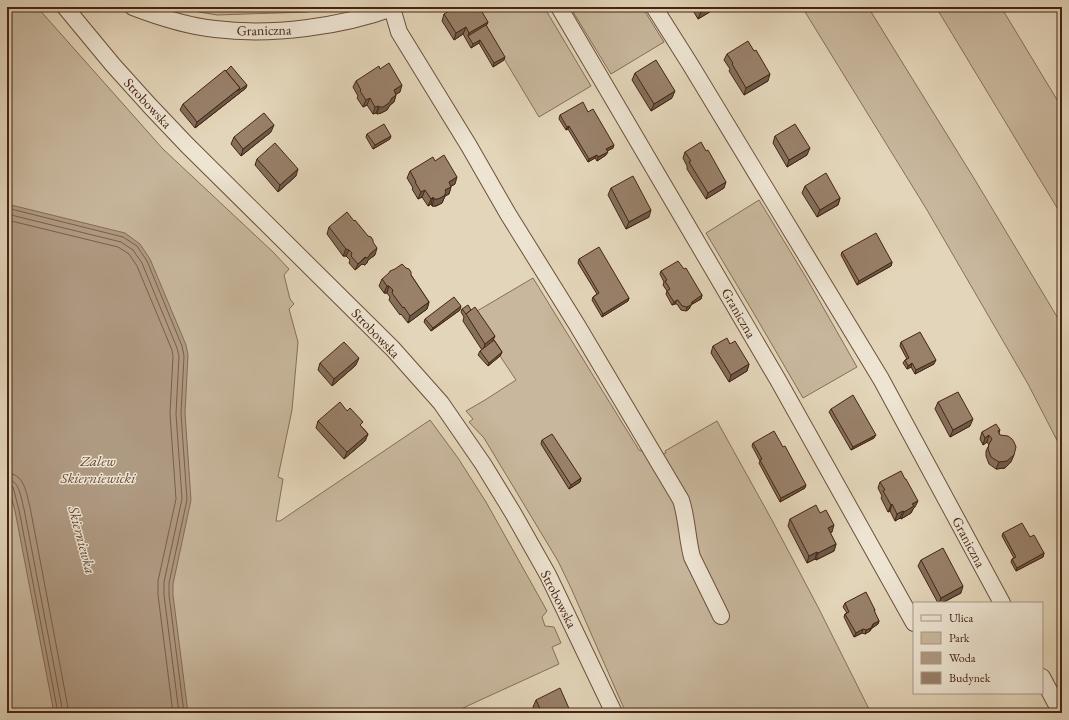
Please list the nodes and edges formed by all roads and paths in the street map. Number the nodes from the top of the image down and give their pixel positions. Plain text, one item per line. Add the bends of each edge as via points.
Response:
1 (65, 7) edge
2 (133, 7) edge
3 (559, 7) edge
4 (654, 7) edge
5 (393, 8) edge
6 (1001, 602) edge
7 (720, 616) dead end
8 (913, 621) edge
9 (1043, 678) edge
10 (614, 713) edge
11 (1061, 713) edge

1 - 10 street, Strobowska via 113,65 187,145 393,349 441,403 483,464 548,575
2 - 5 street, Graniczna via 196,26 251,31 294,29 333,23 370,16
3 - 8 street, Graniczna via 778,380
4 - 6 street, Graniczna via 881,379
5 - 7 street via 399,32 681,500 692,557
9 - 11 street

